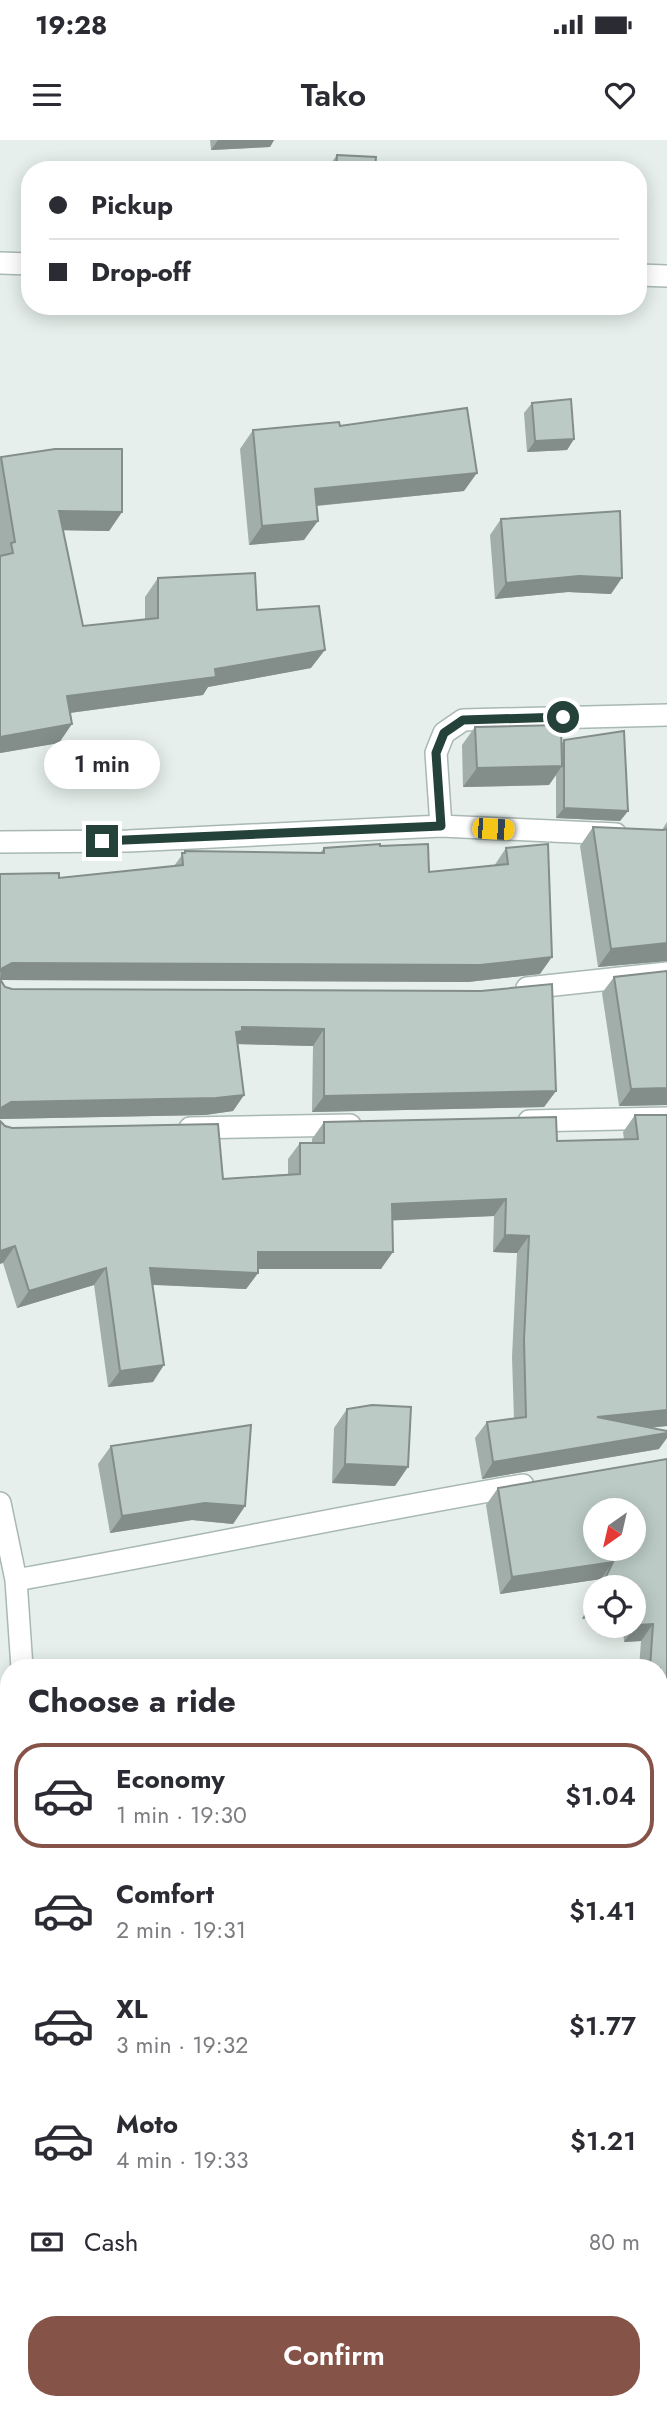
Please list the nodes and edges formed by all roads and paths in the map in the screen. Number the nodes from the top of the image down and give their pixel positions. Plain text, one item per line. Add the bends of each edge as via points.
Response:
1 (0, 263) edge
2 (21, 264) edge
3 (647, 275) edge
4 (667, 276) edge
5 (667, 715) edge
6 (441, 826) junction
7 (636, 835) edge
8 (0, 842) edge
9 (667, 973) edge
10 (509, 990) edge
11 (667, 1118) edge
12 (514, 1121) edge
13 (375, 1124) edge
14 (167, 1128) edge
15 (546, 1481) edge
16 (1, 1510) edge
17 (16, 1580) junction
18 (21, 1659) edge

1 - 2 street
3 - 4 street
5 - 6 street via 463,720 444,733 436,753
6 - 7 street
6 - 8 street via 128,841
9 - 10 street
11 - 12 street
13 - 14 street
15 - 17 street
16 - 17 street
17 - 18 street

